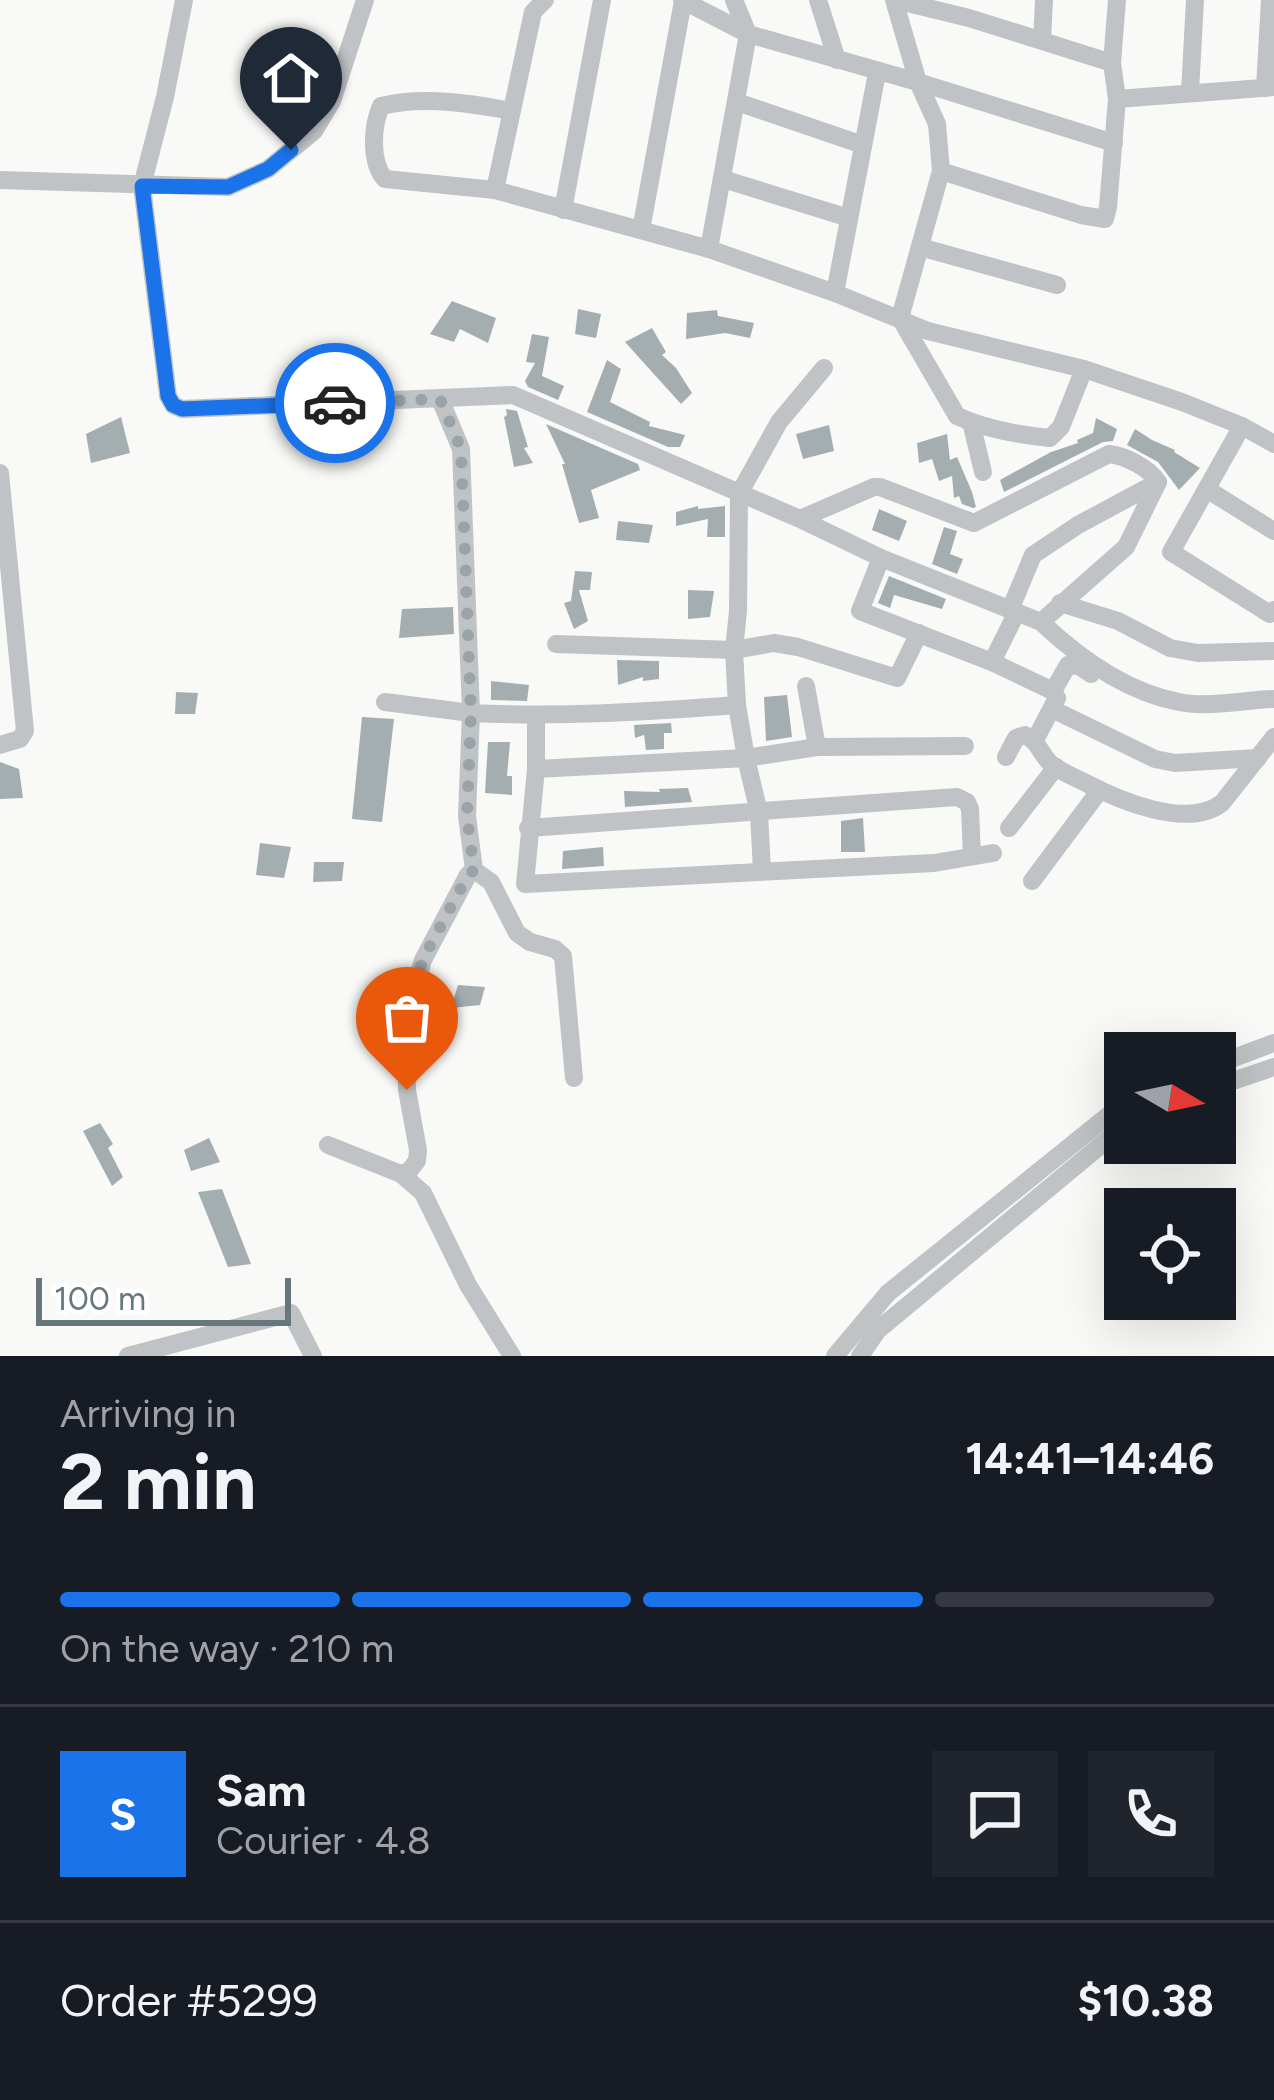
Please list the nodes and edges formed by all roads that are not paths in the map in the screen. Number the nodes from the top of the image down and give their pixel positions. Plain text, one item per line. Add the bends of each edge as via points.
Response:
1 (184, 0) edge
2 (365, 0) edge
3 (544, 0) edge
4 (602, 0) edge
5 (682, 0) edge
6 (734, 0) edge
7 (818, 0) edge
8 (894, 0) edge
9 (1044, 0) edge
10 (1117, 0) edge
11 (1195, 0) edge
12 (1270, 0) edge
13 (970, 9) edge
14 (748, 34) junction
15 (1042, 41) junction
16 (837, 60) junction
17 (1112, 63) junction
18 (878, 73) junction
19 (918, 82) junction
20 (1270, 87) edge
21 (1190, 92) junction
22 (1117, 98) junction
23 (737, 102) junction
24 (511, 111) junction
25 (1114, 143) junction
26 (862, 145) junction
27 (941, 171) junction
28 (723, 179) junction
29 (0, 181) edge
30 (142, 186) junction
31 (495, 190) junction
32 (563, 209) junction
33 (849, 218) junction
34 (640, 230) junction
35 (920, 247) junction
36 (710, 248) junction
37 (1057, 285) dead end
38 (835, 293) junction
39 (900, 318) junction
40 (824, 368) dead end
41 (1084, 369) junction
42 (440, 399) junction
43 (971, 422) junction
44 (1242, 426) junction
45 (1274, 444) edge
46 (983, 472) dead end
47 (0, 473) edge
48 (1158, 482) junction
49 (1208, 490) junction
50 (739, 494) junction
51 (800, 519) junction
52 (1274, 531) edge
53 (881, 558) junction
54 (1060, 602) junction
55 (1274, 610) edge
56 (1013, 611) junction
57 (1041, 622) junction
58 (919, 633) junction
59 (556, 644) dead end
60 (734, 650) junction
61 (1274, 651) edge
62 (992, 662) junction
63 (806, 686) dead end
64 (1052, 700) junction
65 (385, 702) dead end
66 (1274, 703) edge
67 (737, 704) junction
68 (471, 713) junction
69 (536, 716) junction
70 (1274, 737) edge
71 (1035, 740) junction
72 (0, 746) edge
73 (965, 746) dead end
74 (817, 747) junction
75 (746, 758) junction
76 (1006, 758) dead end
77 (1258, 758) junction
78 (1056, 767) junction
79 (536, 769) junction
80 (1100, 790) junction
81 (759, 813) junction
82 (529, 828) junction
83 (1009, 828) dead end
84 (992, 853) dead end
85 (972, 856) junction
86 (474, 870) junction
87 (762, 871) junction
88 (1032, 881) dead end
89 (1274, 1043) edge
90 (1236, 1057) edge
91 (1274, 1067) edge
92 (574, 1078) dead end
93 (1236, 1080) edge
94 (1104, 1119) edge
95 (1104, 1142) edge
96 (328, 1145) dead end
97 (401, 1174) junction
98 (128, 1356) edge
99 (313, 1356) edge
100 (512, 1356) edge
101 (835, 1356) edge
102 (860, 1356) edge

1 - 30 street
2 - 30 street via 314,131 268,169 228,187
3 - 24 street via 532,12
4 - 32 street
5 - 14 street
5 - 34 street
6 - 14 street
7 - 16 street
8 - 13 street
8 - 19 street
9 - 15 street
10 - 17 street
11 - 21 street
12 - 20 street
13 - 15 street
14 - 16 street
14 - 23 street
15 - 17 street
16 - 18 street
17 - 22 street
18 - 19 street
18 - 26 street
19 - 25 street
19 - 27 street via 937,124
20 - 21 street
21 - 22 street
22 - 25 street
23 - 26 street
23 - 28 street
24 - 31 street
24 - 31 street via 400,102 381,106 374,120 376,169 385,179
25 - 27 street via 1105,219
26 - 33 street
27 - 35 street
28 - 33 street
28 - 36 street
29 - 30 street
30 - 42 street via 173,405
31 - 32 street
32 - 34 street
33 - 38 street
34 - 36 street
35 - 37 street
35 - 39 street
36 - 38 street
38 - 39 street
39 - 41 street
39 - 43 street via 957,416
40 - 50 street via 778,422
41 - 43 street via 1050,438
41 - 44 street
42 - 50 street via 513,395
42 - 68 street via 461,449
43 - 46 street
44 - 45 street
44 - 49 street
47 - 72 street via 25,731
48 - 51 street via 1108,454 974,523 880,487
48 - 54 street via 1126,548
48 - 56 street via 1033,555
49 - 52 street
49 - 55 street via 1172,552
50 - 51 street
50 - 60 street
51 - 53 street
53 - 56 street
53 - 58 street via 860,611
54 - 57 street
54 - 61 street via 1170,648
56 - 57 street
56 - 62 street
57 - 66 street via 1084,659 1151,694 1182,703
58 - 60 street via 897,678 798,647
58 - 62 street
59 - 60 street
60 - 67 street
62 - 64 street
63 - 74 street
64 - 66 street via 1069,665 1180,711
64 - 71 street
64 - 77 street via 1155,759
65 - 68 street
67 - 69 street
67 - 75 street
68 - 69 street
68 - 86 street
69 - 79 street
70 - 77 street
71 - 76 street via 1020,735
71 - 78 street
73 - 74 street
74 - 75 street
75 - 79 street
75 - 81 street
77 - 80 street via 1215,808 1166,812
78 - 80 street
78 - 83 street
79 - 82 street
80 - 88 street
81 - 82 street
81 - 85 street via 963,798
81 - 87 street
82 - 87 street via 524,884
84 - 85 street
85 - 87 street
86 - 92 street via 491,882 517,933 563,956
86 - 97 street via 423,959 406,1020 418,1150
89 - 90 street
91 - 93 street
94 - 101 street via 888,1293
95 - 102 street via 878,1330
96 - 97 street
97 - 100 street via 423,1192
98 - 99 street via 291,1313

